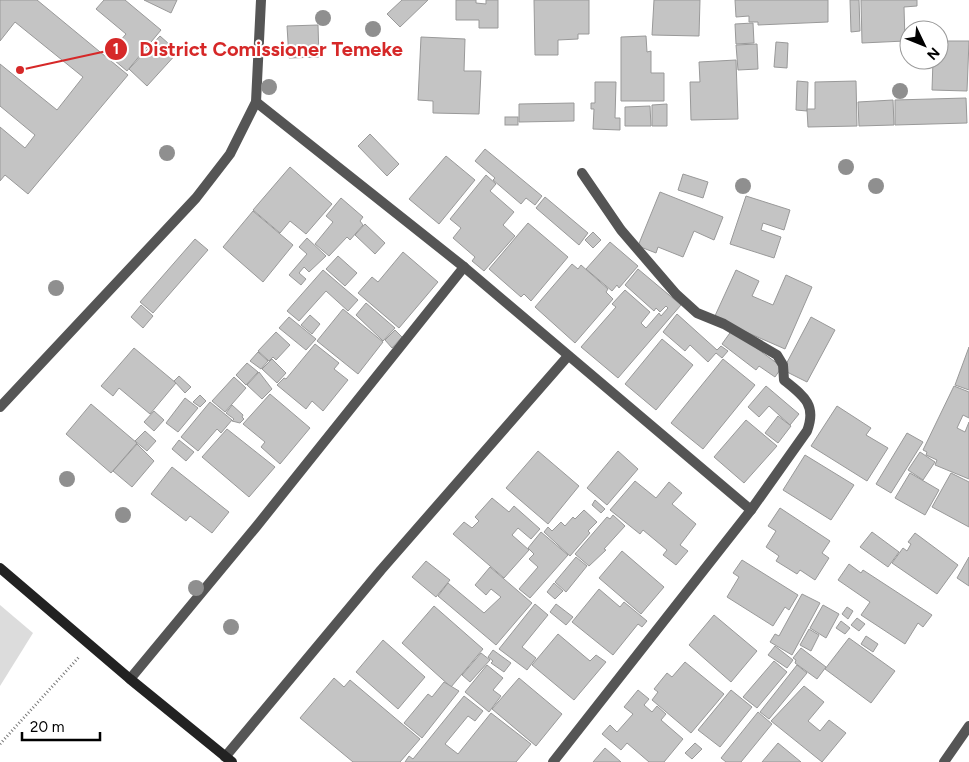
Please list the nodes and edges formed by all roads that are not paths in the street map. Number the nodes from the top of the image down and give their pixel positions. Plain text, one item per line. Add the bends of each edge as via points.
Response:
1 (261, 0) edge
2 (256, 102) junction
3 (582, 173) dead end
4 (464, 267) junction
5 (568, 356) junction
6 (0, 407) edge
7 (751, 510) junction
8 (0, 568) edge
9 (130, 679) junction
10 (969, 726) edge
11 (228, 760) edge
12 (553, 762) edge
13 (944, 762) edge

1 - 2 street
2 - 4 street
2 - 6 street via 230,154 196,198
3 - 7 street via 621,230 676,294 697,313 724,324 777,355 783,365 784,380 811,408 808,431
4 - 5 street
4 - 9 street
5 - 7 street
5 - 11 street via 381,570
7 - 12 street
8 - 9 street
9 - 11 street
10 - 13 street

